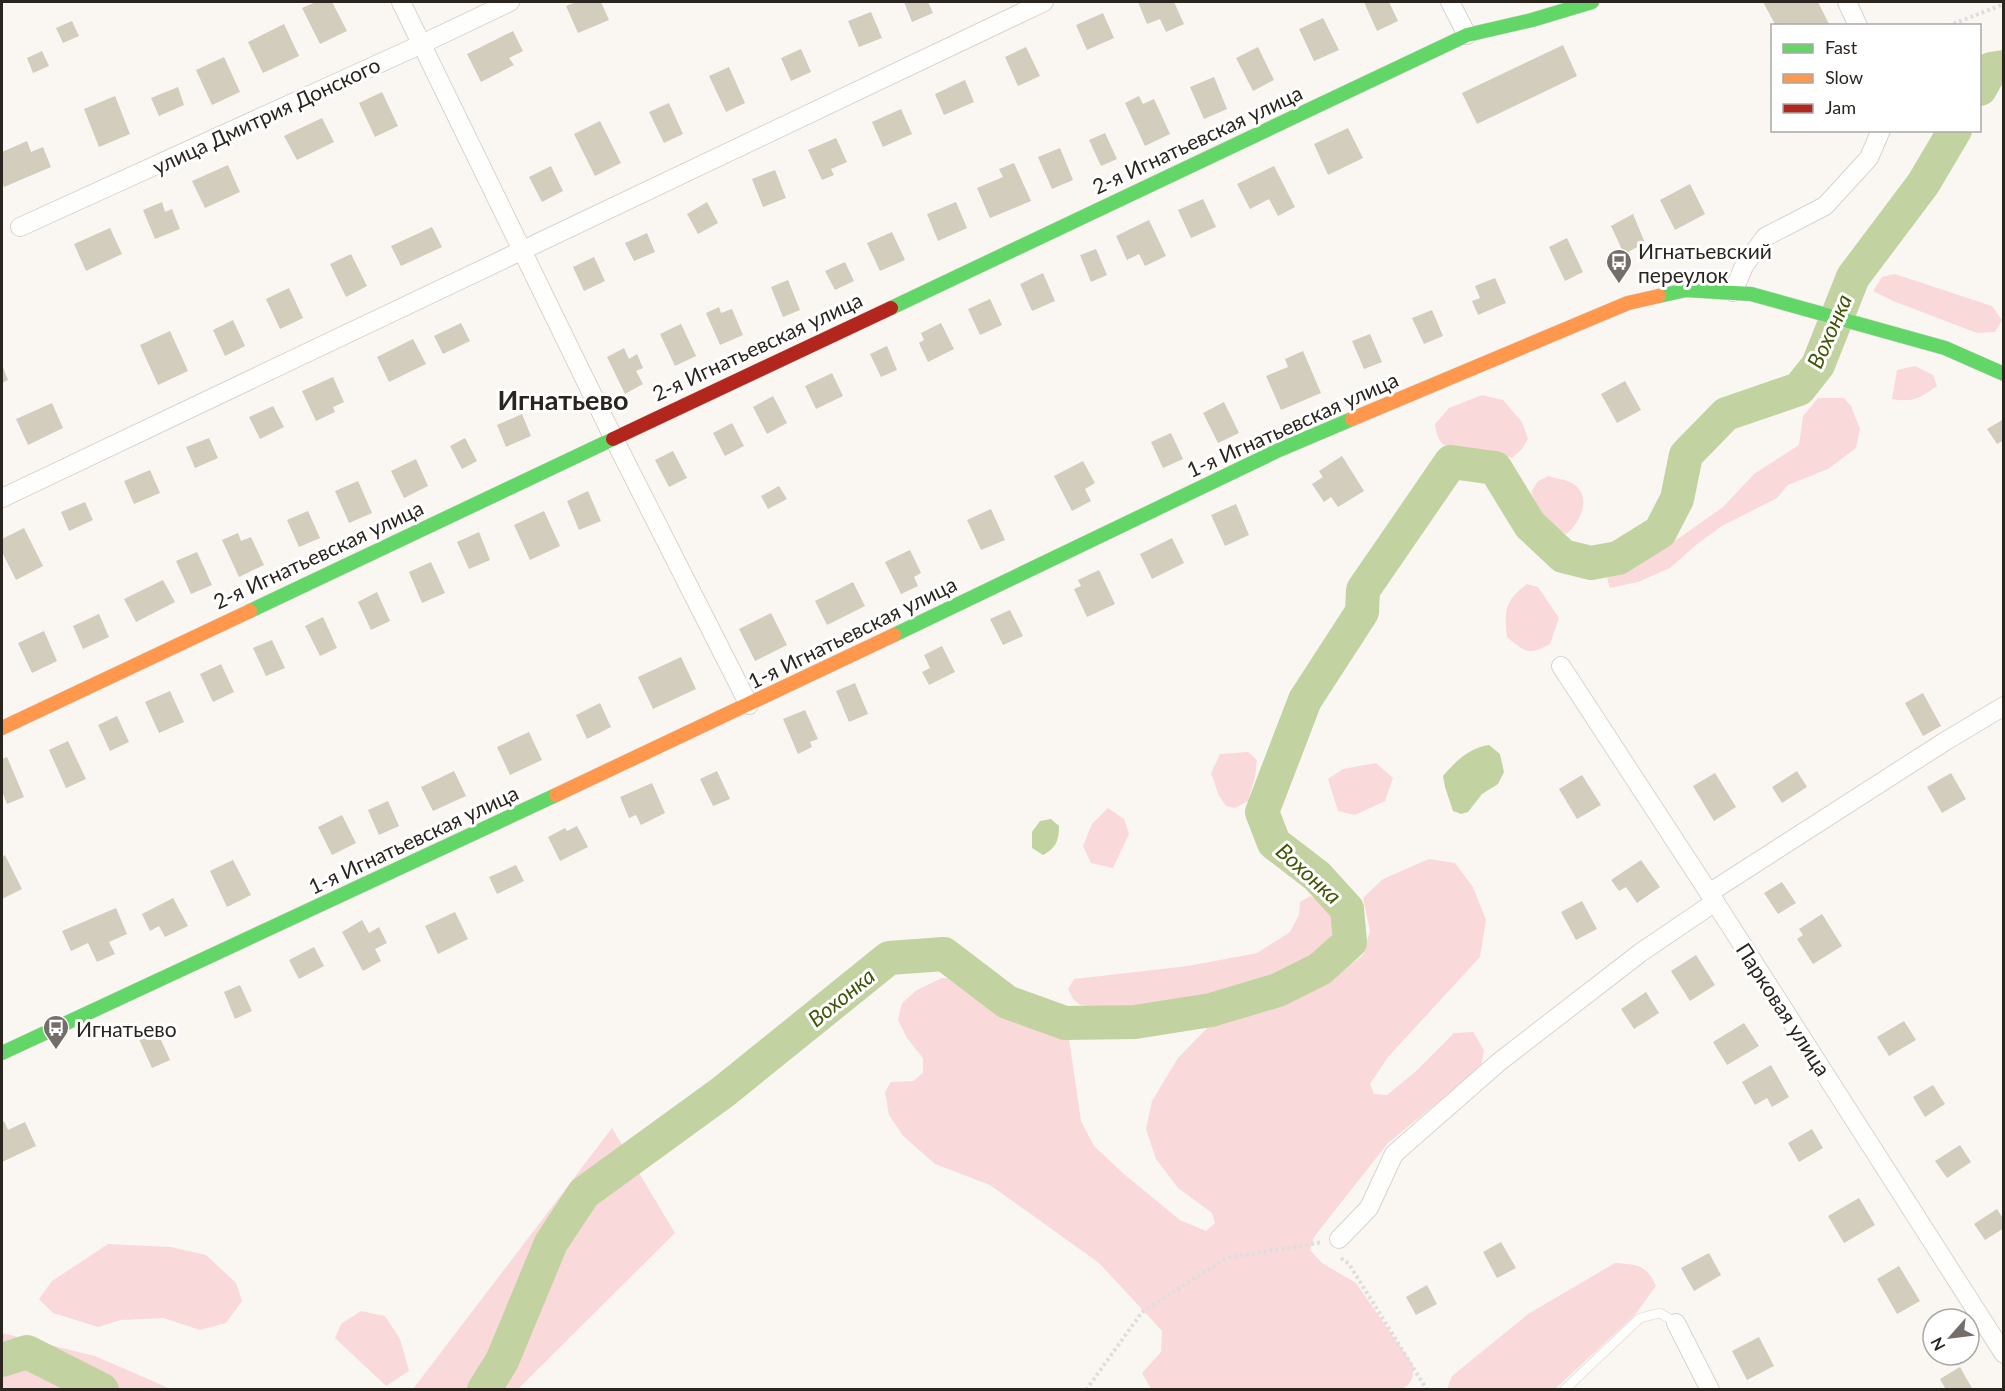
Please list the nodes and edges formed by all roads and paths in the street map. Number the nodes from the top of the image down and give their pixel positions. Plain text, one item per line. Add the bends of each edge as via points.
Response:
1 (401, 2) edge
2 (510, 2) edge
3 (1044, 2) edge
4 (1450, 2) edge
5 (1592, 2) edge
6 (1847, 2) edge
7 (2004, 4) edge
8 (1857, 24) edge
9 (1953, 24) edge
10 (1467, 35) junction
11 (422, 44) junction
12 (1880, 132) edge
13 (20, 227) dead end
14 (522, 249) junction
15 (1742, 293) junction
16 (2004, 374) edge
17 (613, 438) junction
18 (2, 498) edge
19 (1562, 666) dead end
20 (749, 705) junction
21 (2004, 706) edge
22 (2, 728) edge
23 (1712, 897) junction
24 (2, 1053) edge
25 (1321, 1242) junction
26 (1334, 1247) junction
27 (1676, 1323) joint
28 (2004, 1354) edge
29 (1086, 1389) edge
30 (1427, 1389) edge
31 (1563, 1389) edge
32 (1710, 1389) edge

1 - 11 street
2 - 11 street, улица Дмитрия Донского
3 - 14 street
4 - 10 street
5 - 10 street, 2-я Игнатьевская улица
6 - 8 street
7 - 9 path
10 - 17 street, 2-я Игнатьевская улица
11 - 13 street, улица Дмитрия Донского
11 - 14 street
12 - 15 street via 1869,158 1825,206 1766,237 1744,266
14 - 17 street
14 - 18 street
15 - 16 street, 1-я Игнатьевская улица via 1946,348
15 - 20 street, 1-я Игнатьевская улица via 1686,290 1628,303 1279,450
17 - 20 street
17 - 22 street, 2-я Игнатьевская улица
19 - 23 street, Парковая улица
20 - 24 street, 1-я Игнатьевская улица
21 - 23 street
23 - 26 street via 1499,1062 1394,1154 1369,1208
23 - 28 street, Парковая улица
25 - 26 path
25 - 26 path
25 - 29 path via 1227,1258 1142,1312
26 - 30 path via 1349,1264
27 - 31 lane via 1660,1313 1640,1318
27 - 32 street

